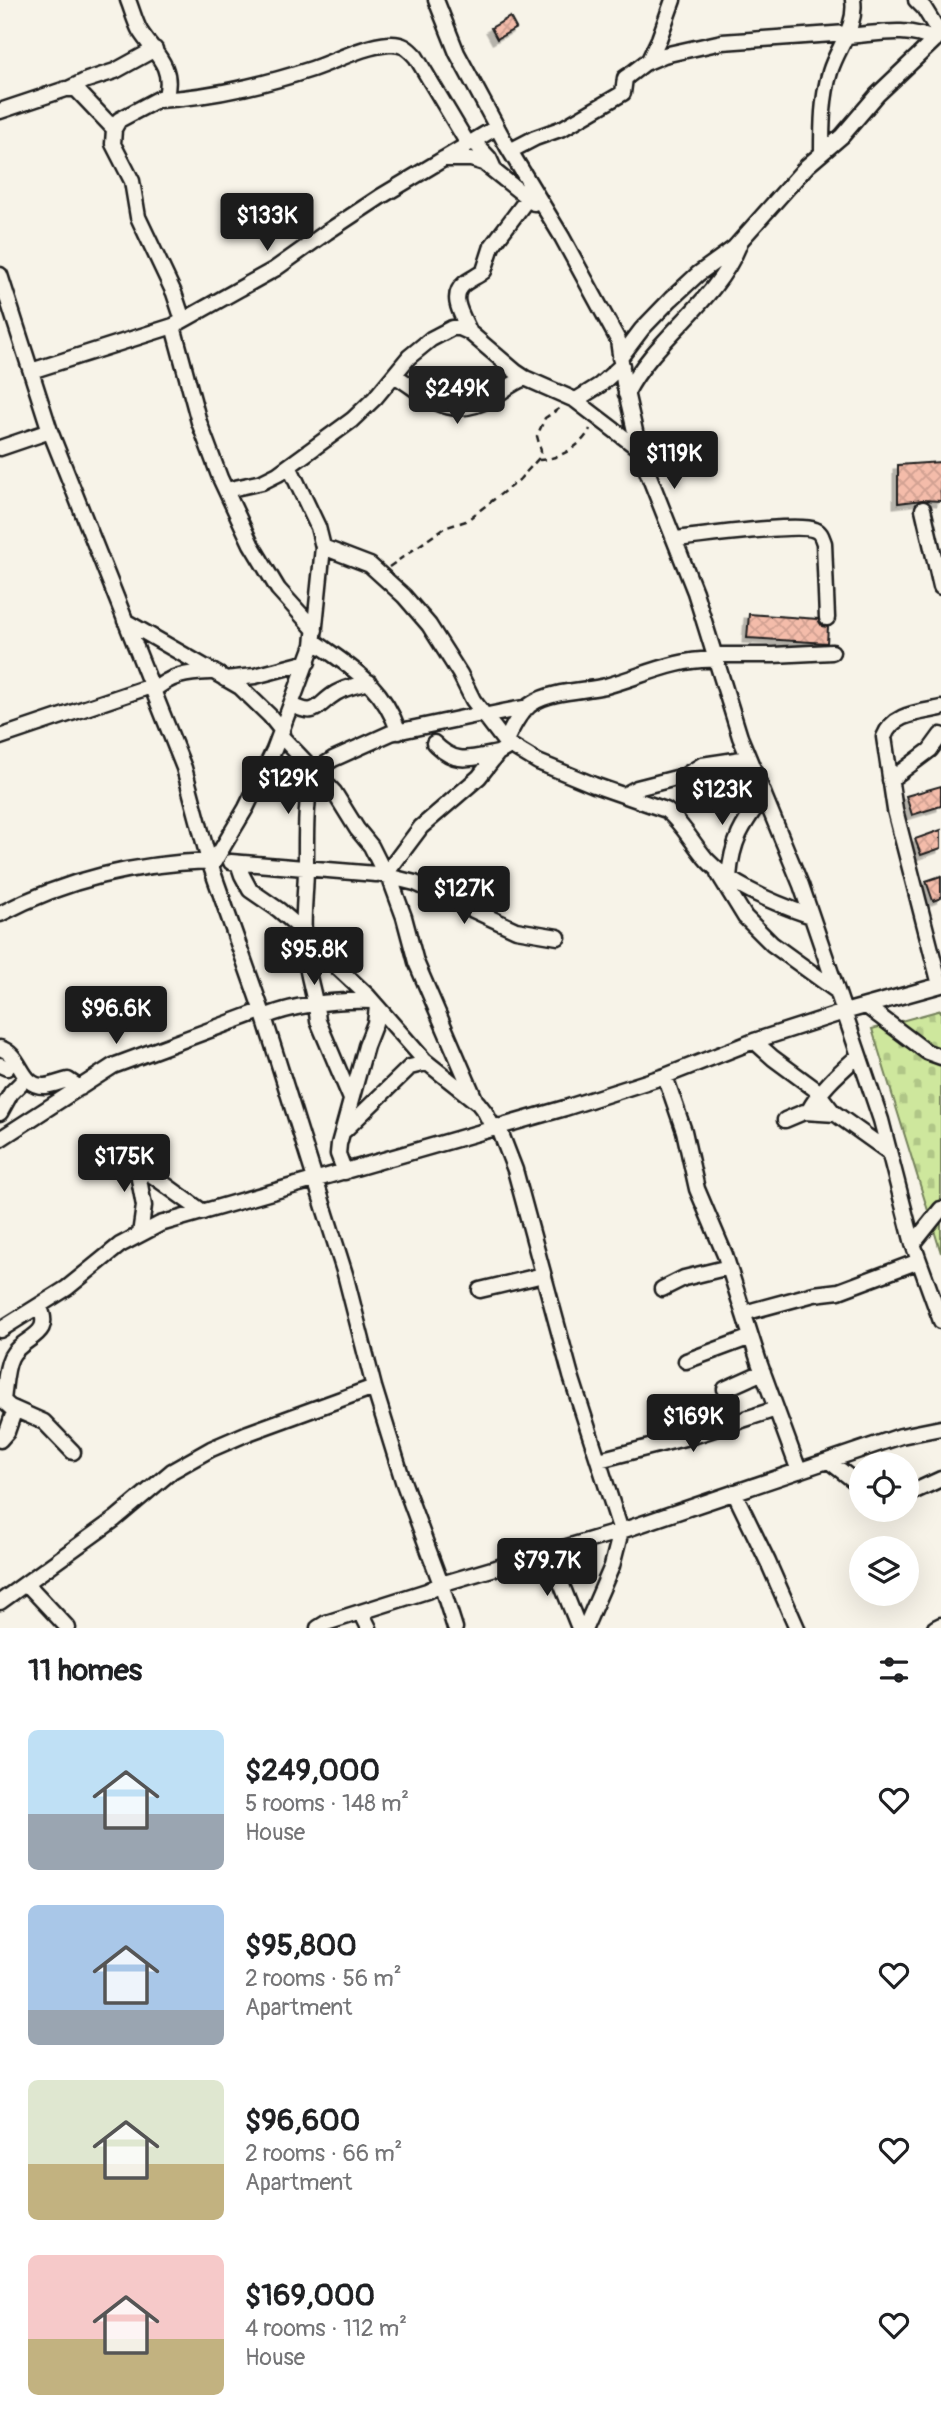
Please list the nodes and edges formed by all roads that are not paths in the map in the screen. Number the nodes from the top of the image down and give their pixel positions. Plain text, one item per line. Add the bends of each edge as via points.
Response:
1 (128, 0) edge
2 (437, 0) edge
3 (673, 0) edge
4 (853, 0) edge
5 (916, 0) edge
6 (847, 34) junction
7 (938, 39) edge
8 (155, 49) junction
9 (648, 62) junction
10 (70, 88) junction
11 (159, 100) junction
12 (0, 111) edge
13 (497, 127) junction
14 (114, 128) junction
15 (470, 142) junction
16 (510, 151) junction
17 (822, 153) junction
18 (442, 159) junction
19 (494, 169) junction
20 (528, 198) junction
21 (544, 208) junction
22 (741, 239) junction
23 (0, 275) edge
24 (178, 323) junction
25 (470, 332) junction
26 (621, 361) junction
27 (31, 371) junction
28 (394, 375) junction
29 (525, 379) junction
30 (626, 394) junction
31 (575, 400) junction
32 (50, 431) junction
33 (0, 447) edge
34 (639, 449) junction
35 (289, 466) junction
36 (226, 490) junction
37 (923, 509) dead end
38 (674, 539) junction
39 (323, 547) junction
40 (941, 587) edge
41 (827, 618) dead end
42 (125, 621) junction
43 (315, 635) junction
44 (832, 652) dead end
45 (714, 658) junction
46 (309, 662) junction
47 (210, 672) junction
48 (225, 679) junction
49 (369, 682) junction
50 (152, 689) junction
51 (292, 705) junction
52 (527, 707) junction
53 (941, 708) edge
54 (482, 715) junction
55 (399, 732) junction
56 (281, 733) junction
57 (941, 735) edge
58 (0, 737) edge
59 (434, 743) dead end
60 (504, 747) junction
61 (748, 758) junction
62 (314, 770) junction
63 (890, 780) junction
64 (624, 795) junction
65 (764, 796) junction
66 (212, 863) junction
67 (239, 863) junction
68 (713, 866) junction
69 (306, 868) junction
70 (384, 874) junction
71 (729, 877) junction
72 (0, 914) edge
73 (811, 916) junction
74 (303, 931) junction
75 (558, 937) dead end
76 (941, 985) edge
77 (836, 991) junction
78 (317, 1004) junction
79 (375, 1004) junction
80 (866, 1006) junction
81 (844, 1012) junction
82 (263, 1014) junction
83 (754, 1041) junction
84 (0, 1048) edge
85 (858, 1056) junction
86 (941, 1057) edge
87 (426, 1063) junction
88 (665, 1076) junction
89 (25, 1079) junction
90 (80, 1088) junction
91 (820, 1094) junction
92 (351, 1099) junction
93 (476, 1101) junction
94 (808, 1112) junction
95 (0, 1113) edge
96 (836, 1114) junction
97 (785, 1121) dead end
98 (495, 1127) junction
99 (343, 1132) junction
100 (0, 1139) edge
101 (130, 1150) dead end
102 (890, 1152) junction
103 (146, 1170) junction
104 (345, 1172) junction
105 (316, 1180) junction
106 (941, 1209) edge
107 (203, 1212) junction
108 (140, 1234) junction
109 (913, 1244) junction
110 (919, 1261) junction
111 (729, 1267) junction
112 (543, 1275) junction
113 (662, 1289) dead end
114 (480, 1290) dead end
115 (39, 1306) junction
116 (744, 1313) junction
117 (941, 1321) edge
118 (0, 1330) edge
119 (751, 1337) junction
120 (687, 1361) dead end
121 (763, 1373) junction
122 (374, 1387) junction
123 (725, 1389) dead end
124 (6, 1402) edge
125 (776, 1409) junction
126 (941, 1428) edge
127 (0, 1440) edge
128 (73, 1452) dead end
129 (599, 1460) junction
130 (830, 1462) junction
131 (799, 1471) junction
132 (849, 1477) edge
133 (941, 1479) edge
134 (919, 1488) edge
135 (734, 1492) junction
136 (621, 1531) junction
137 (549, 1553) junction
138 (26, 1583) junction
139 (441, 1584) junction
140 (0, 1602) edge
141 (361, 1612) junction
142 (941, 1625) edge
143 (68, 1628) edge
144 (318, 1628) edge
145 (369, 1628) edge
146 (455, 1628) edge
147 (579, 1628) edge
148 (585, 1628) edge
149 (797, 1628) edge
150 (935, 1628) edge

1 - 8 street via 140,31
2 - 13 street via 457,53
3 - 9 street
4 - 6 street
5 - 7 street
6 - 7 street via 904,30
6 - 9 street via 722,41
6 - 17 street via 830,70
7 - 17 street
8 - 10 street
8 - 11 street via 168,77 166,94
9 - 16 street via 625,79 618,97
10 - 12 street
10 - 14 street
11 - 14 street via 131,112
11 - 15 street via 192,98 275,80 397,44 416,57
13 - 15 street
13 - 16 street
14 - 24 street via 113,144 132,181 145,236 174,293
15 - 18 street
15 - 19 street via 485,152
16 - 21 street
17 - 22 street
18 - 19 street via 471,159
18 - 24 street via 275,269
19 - 20 street
20 - 21 street
20 - 25 street via 492,246 484,271 458,292 458,307
21 - 26 street via 618,340
22 - 26 street via 671,299 642,329
22 - 30 street via 730,267 646,362
23 - 27 street
24 - 27 street
24 - 36 street via 199,422
25 - 28 street via 460,328 443,332 409,357
25 - 29 street
26 - 30 street
26 - 31 street via 600,385
27 - 32 street
28 - 29 street via 453,409 490,399
28 - 35 street via 352,420
29 - 31 street
30 - 34 street
31 - 34 street
32 - 33 street
32 - 42 street
34 - 38 street
35 - 36 street via 262,482
35 - 39 street
36 - 43 street via 278,589
37 - 40 street
38 - 41 street via 793,527 816,530 824,543
38 - 45 street
39 - 43 street
39 - 54 street via 356,558 404,596 429,625
42 - 47 street
42 - 50 street
43 - 46 street
43 - 49 street
44 - 45 street
45 - 52 street via 682,661 607,685 548,697
45 - 61 street
46 - 48 street
46 - 51 street
47 - 48 street
47 - 50 street via 177,675
48 - 56 street via 255,701
49 - 51 street via 336,694 308,712
49 - 55 street via 381,695
50 - 58 street
50 - 66 street via 184,768
51 - 56 street
52 - 54 street
52 - 60 street
53 - 63 street via 894,720 888,727 884,737
54 - 55 street
54 - 60 street
55 - 62 street
56 - 62 street
56 - 66 street via 246,808
57 - 63 street via 930,750
59 - 60 street via 450,757 460,759
60 - 64 street
60 - 70 street via 479,777 421,827
61 - 64 street via 702,765 684,776
61 - 65 street
62 - 69 street via 305,817
62 - 70 street via 371,846
63 - 76 street
64 - 68 street via 675,817
65 - 71 street via 736,838
65 - 73 street
66 - 67 street
66 - 72 street via 163,863 83,878
66 - 82 street
67 - 69 street
67 - 74 street via 250,890
68 - 71 street
68 - 77 street via 745,917 772,944
69 - 70 street
69 - 74 street
70 - 75 street via 415,883 516,930
70 - 93 street
71 - 73 street
73 - 77 street
74 - 78 street
74 - 79 street
76 - 80 street
77 - 81 street
78 - 79 street
78 - 82 street
78 - 92 street via 318,1021
79 - 87 street
79 - 92 street via 375,1023
80 - 81 street
80 - 86 street via 927,1052
81 - 83 street
81 - 85 street
82 - 90 street via 113,1066
82 - 105 street
83 - 88 street
83 - 91 street
84 - 89 street via 18,1062
85 - 91 street
85 - 102 street
87 - 93 street
87 - 99 street via 410,1067
88 - 98 street
88 - 111 street via 697,1189
89 - 90 street via 43,1086 68,1080
89 - 95 street
90 - 100 street
91 - 94 street
91 - 96 street
92 - 99 street
93 - 98 street
94 - 96 street
94 - 97 street
96 - 102 street
98 - 104 street
98 - 112 street via 515,1170
99 - 104 street via 338,1154
101 - 103 street
102 - 109 street
103 - 107 street
103 - 108 street via 139,1179 144,1206
104 - 105 street
105 - 107 street
105 - 122 street
106 - 109 street
107 - 108 street
108 - 115 street
109 - 110 street
110 - 116 street via 839,1290
110 - 117 street
111 - 113 street via 684,1278
111 - 116 street
112 - 114 street
112 - 129 street
115 - 118 street
115 - 124 street via 44,1315 41,1329 9,1362
116 - 119 street
119 - 120 street
119 - 121 street
121 - 123 street
121 - 125 street
122 - 138 street via 248,1433 172,1471
122 - 139 street
124 - 127 street via 6,1432
124 - 128 street via 44,1422
125 - 129 street
125 - 131 street
126 - 130 street via 901,1436
129 - 136 street
130 - 131 street
130 - 132 street
131 - 135 street
133 - 134 street
135 - 136 street
135 - 149 street
136 - 137 street
136 - 148 street via 612,1566
137 - 139 street
137 - 147 street
138 - 140 street
138 - 143 street
139 - 141 street
139 - 146 street
141 - 144 street
141 - 145 street
142 - 150 street

